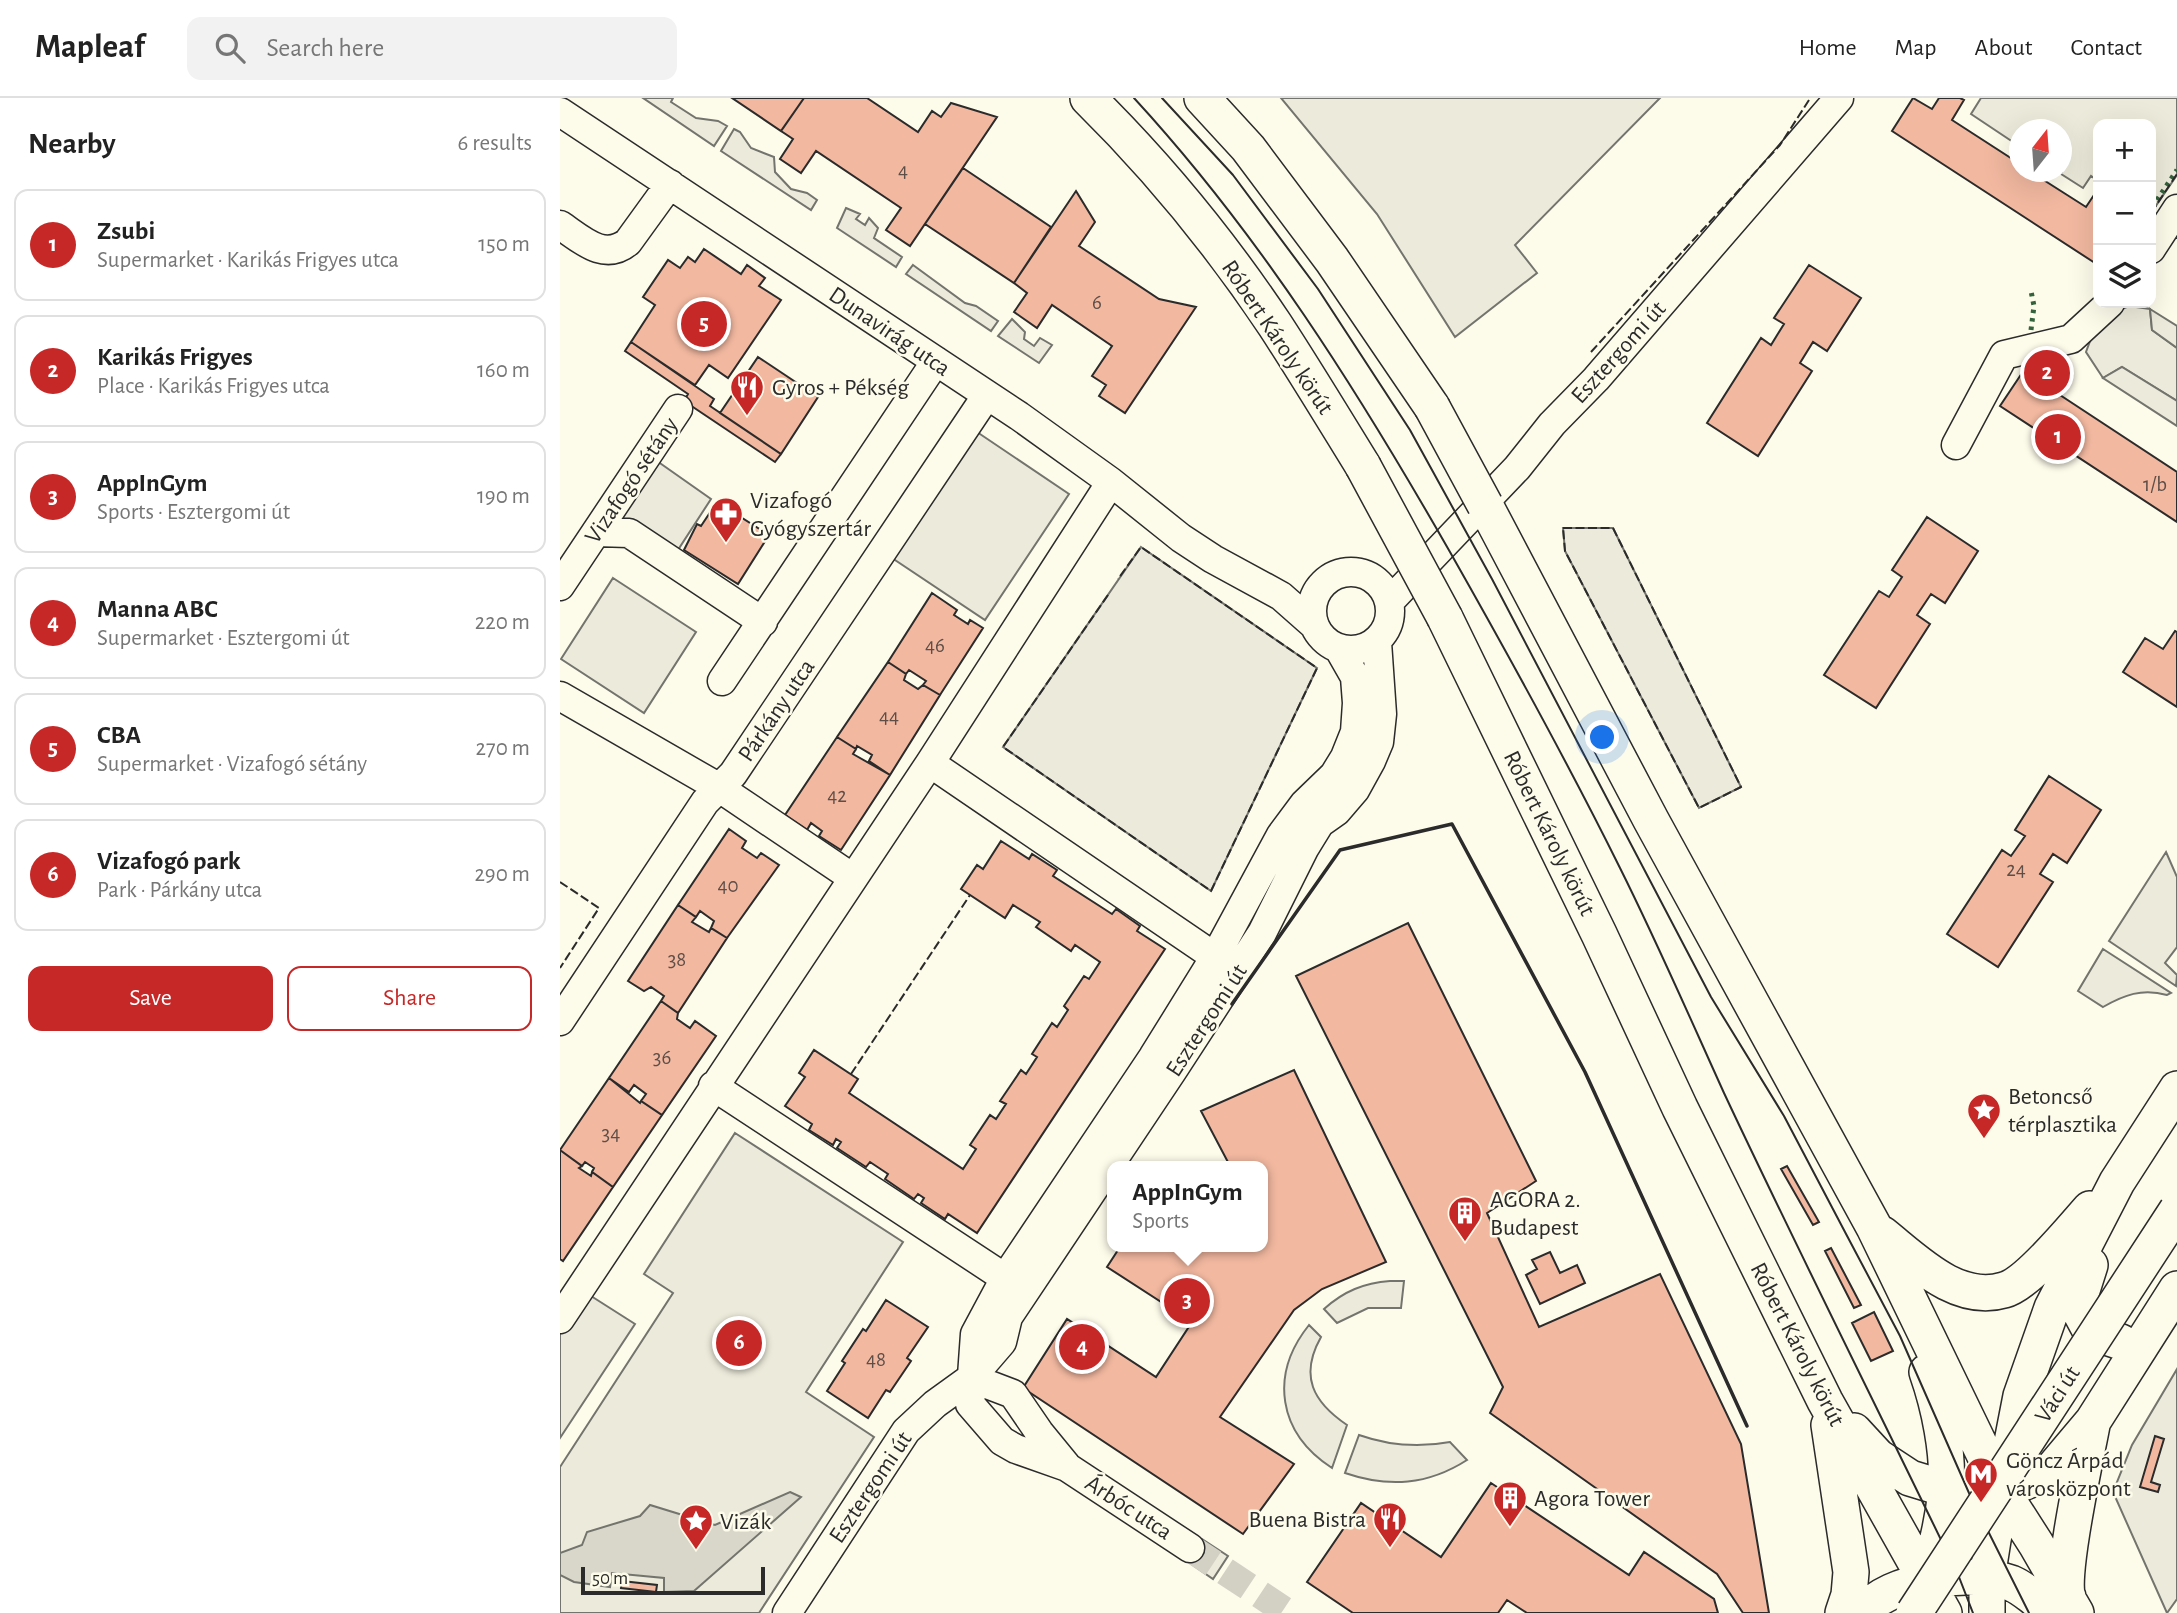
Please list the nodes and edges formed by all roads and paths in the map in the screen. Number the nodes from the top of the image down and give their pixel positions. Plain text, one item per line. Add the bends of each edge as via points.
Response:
1 (1088, 98) edge
2 (1202, 98) edge
3 (1839, 98) edge
4 (560, 112) edge
5 (670, 184) junction
6 (2177, 209) edge
7 (560, 225) edge
8 (2154, 245) edge
9 (2105, 308) edge
10 (936, 361) junction
11 (987, 395) junction
12 (678, 410) dead end
13 (1956, 445) dead end
14 (1111, 482) junction
15 (596, 532) junction
16 (1213, 559) junction
17 (1325, 581) junction
18 (560, 586) edge
19 (1390, 601) junction
20 (763, 622) junction
21 (1315, 626) junction
22 (1377, 642) junction
23 (1339, 649) junction
24 (722, 681) dead end
25 (560, 696) edge
26 (930, 763) junction
27 (718, 787) junction
28 (853, 878) junction
29 (1215, 957) junction
30 (560, 1021) edge
31 (713, 1086) junction
32 (2177, 1089) edge
33 (1111, 1161) edge
34 (1107, 1167) edge
35 (2117, 1182) junction
36 (2177, 1210) edge
37 (1874, 1227) junction
38 (1005, 1278) junction
39 (570, 1282) edge
40 (2168, 1302) edge
41 (560, 1319) edge
42 (971, 1378) junction
43 (1825, 1401) junction
44 (2093, 1421) junction
45 (1067, 1467) junction
46 (1946, 1489) junction
47 (2002, 1491) junction
48 (1190, 1548) tunnel mouth
49 (1987, 1578) junction
50 (1919, 1603) edge
51 (2067, 1608) edge
52 (787, 1613) edge
53 (1843, 1613) edge
54 (1863, 1613) edge
55 (1944, 1613) edge
56 (1987, 1613) edge

1 - 43 main road, Róbert Károly körút, bridge via 1193,214 1274,323 1363,466 1445,618
2 - 37 main road, bridge via 1271,178 1432,407
3 - 19 street, Esztergomi út via 1597,379
4 - 5 street, Dunavirág utca
5 - 7 street via 620,249 595,248
5 - 10 street, Dunavirág utca
6 - 8 street
9 - 13 street via 2071,339 2004,355
10 - 11 street, Dunavirág utca
10 - 20 street
11 - 14 street, Dunavirág utca
11 - 27 street, Párkány utca via 733,774
12 - 15 street, Vizafogó sétány
14 - 16 street, Dunavirág utca
14 - 26 street
15 - 18 street, Vizafogó sétány
15 - 20 street via 629,533
16 - 17 street, Dunavirág utca via 1284,581
16 - 21 street, Dunavirág utca via 1281,596
17 - 19 street via 1346,571 1368,575 1378,581
17 - 21 street via 1312,602
19 - 22 street, Esztergomi út via 1387,630
20 - 24 street
21 - 23 street, Esztergomi út via 1324,640
22 - 23 street via 1359,650
22 - 33 street, Esztergomi út via 1382,714 1371,761 1355,790 1320,823 1262,933
23 - 29 street, Esztergomi út via 1355,677 1355,732 1334,775 1281,835
25 - 27 street
26 - 28 street
26 - 29 street, Esztergomi út
27 - 28 street
27 - 30 street, Párkány utca
28 - 31 street
29 - 38 street, Esztergomi út
31 - 38 street
31 - 39 street
32 - 35 main road
34 - 42 street, Esztergomi út via 1008,1317 1002,1342
35 - 37 main road via 2029,1274 2006,1290 1980,1293 1958,1287 1931,1273
35 - 40 main road via 2077,1306 2091,1332 2127,1343
35 - 47 main road via 2052,1308 2021,1396
36 - 50 main road, Váci út, bridge
37 - 46 main road via 1933,1388 1943,1435
37 - 47 main road
38 - 42 street, Esztergomi út via 975,1334
39 - 41 street
40 - 44 main road
42 - 45 street, Árbóc utca via 1013,1394
42 - 45 street, Árbóc utca via 970,1404 1002,1441
42 - 52 street, Esztergomi út via 906,1431
43 - 46 main road via 1878,1457 1910,1478
43 - 50 main road, Róbert Károly körút
43 - 53 main road via 1851,1572
44 - 47 main road via 2050,1472
44 - 51 main road via 2081,1478
45 - 48 street, Árbóc utca
46 - 47 main road via 1986,1494
46 - 50 main road
47 - 49 main road
47 - 51 main road
49 - 50 main road via 1958,1577
49 - 51 main road via 2013,1584
49 - 56 main road
50 - 54 main road via 1891,1591
50 - 55 main road, Róbert Károly körút

